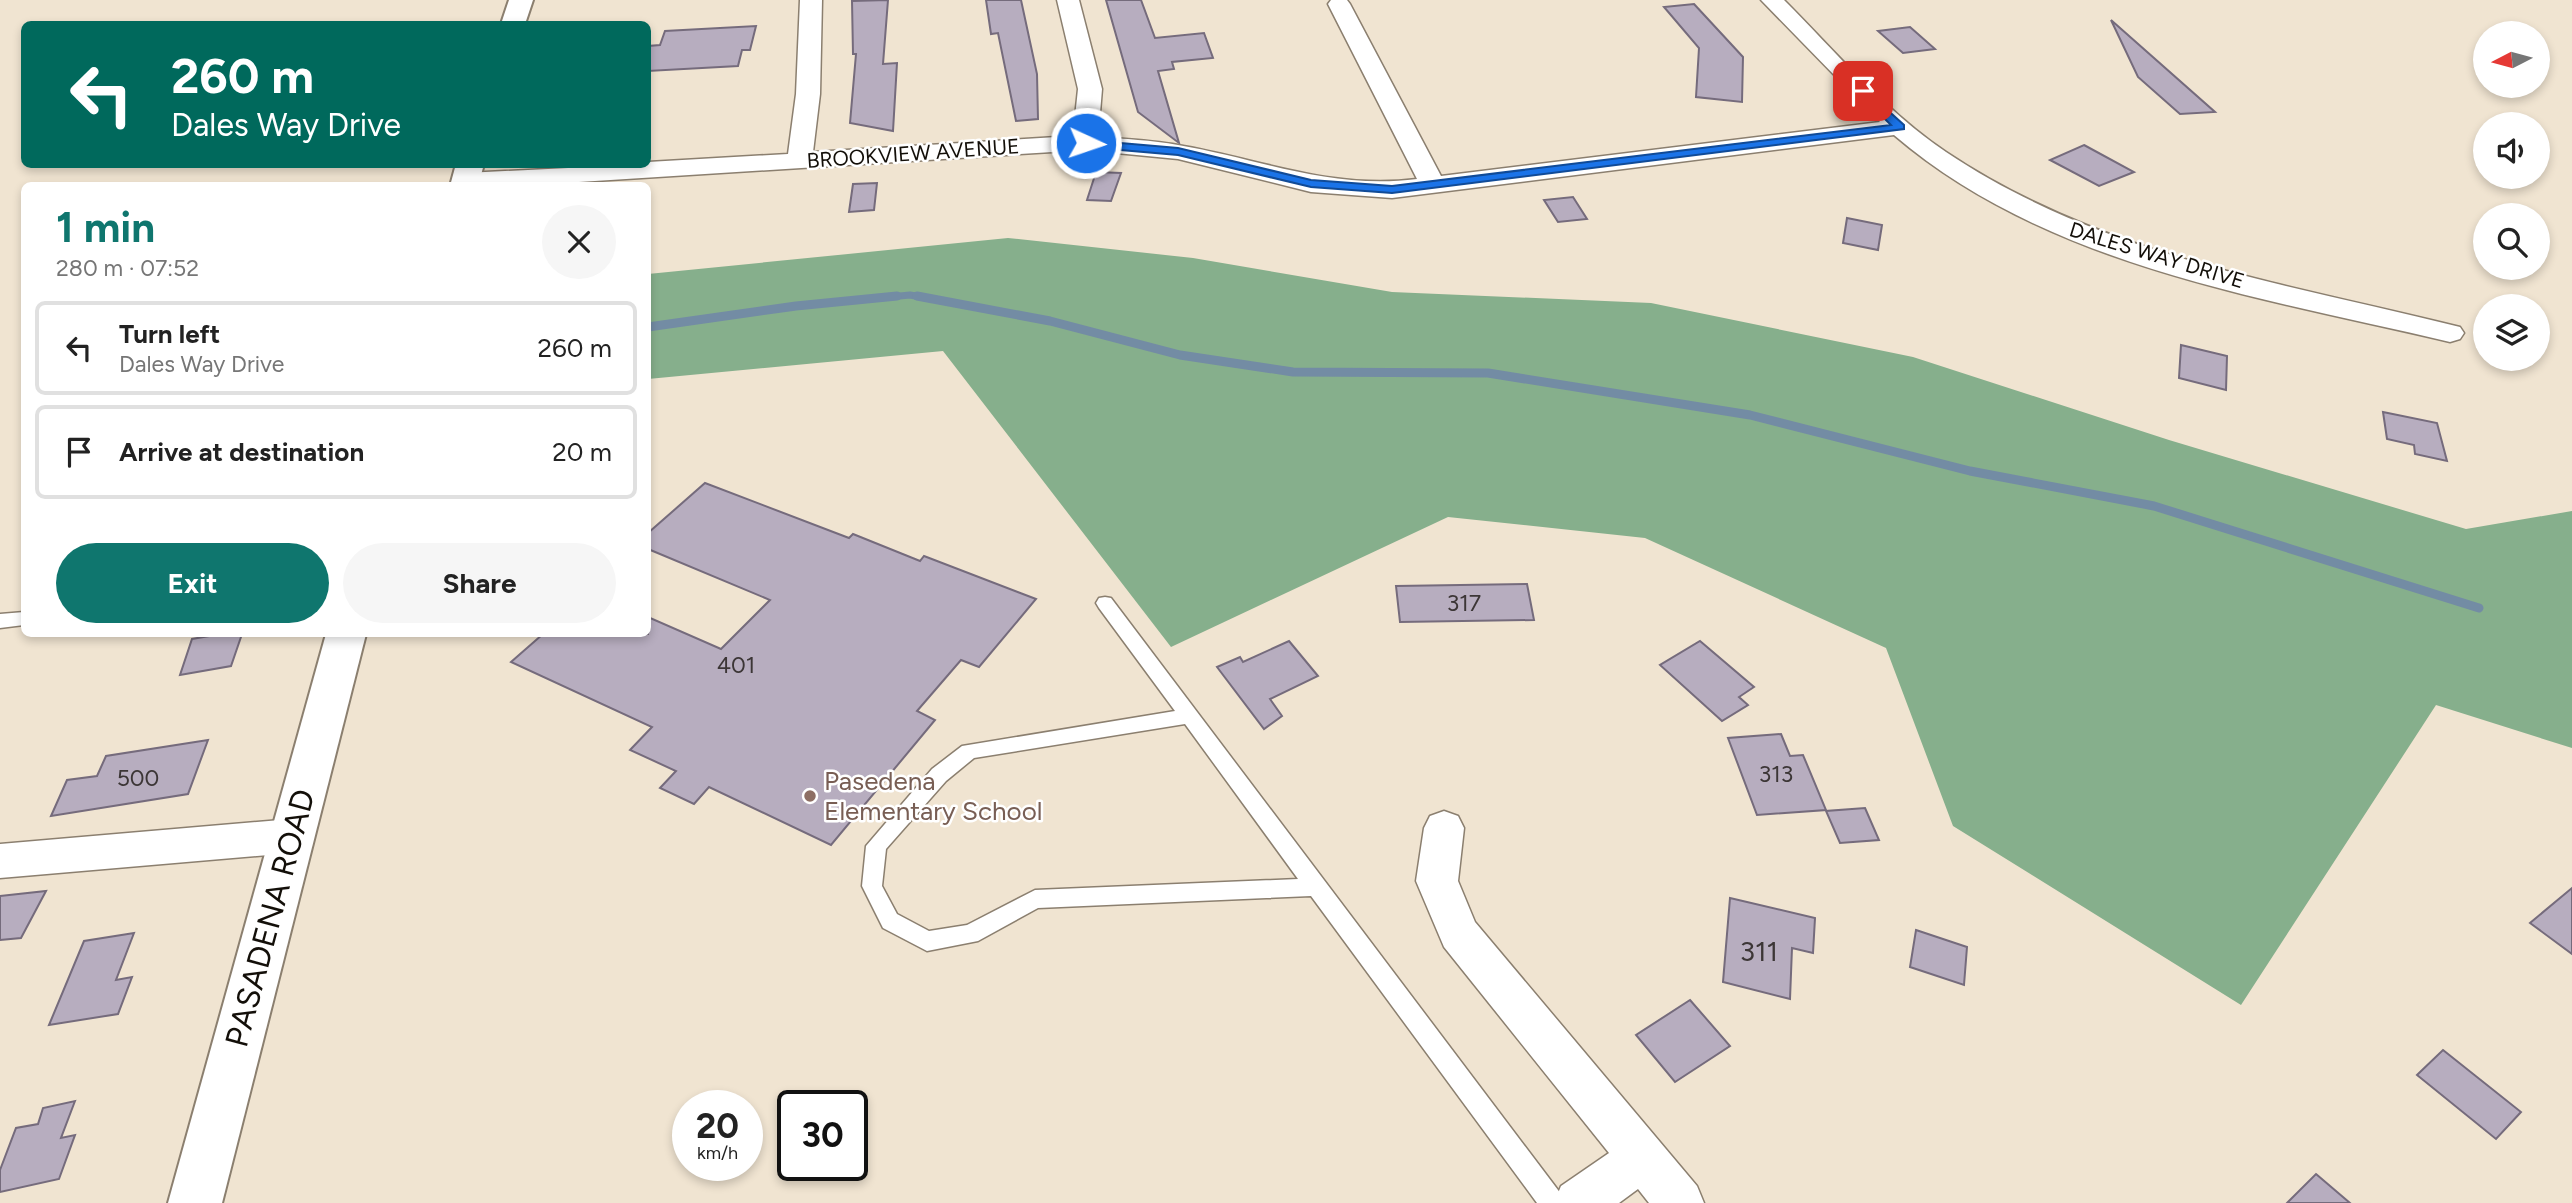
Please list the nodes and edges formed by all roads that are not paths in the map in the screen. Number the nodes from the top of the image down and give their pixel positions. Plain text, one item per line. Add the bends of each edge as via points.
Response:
1 (521, 0) edge
2 (811, 0) edge
3 (1068, 0) edge
4 (1772, 0) edge
5 (1339, 4) dead end
6 (514, 21) edge
7 (1900, 127) junction
8 (1086, 143) junction
9 (800, 160) junction
10 (643, 168) edge
11 (651, 168) edge
12 (466, 177) edge
13 (1433, 185) junction
14 (2450, 333) dead end
15 (1105, 603) dead end
16 (21, 619) edge
17 (0, 621) edge
18 (345, 637) edge
19 (1189, 716) junction
20 (1444, 828) dead end
21 (292, 835) junction
22 (0, 861) edge
23 (1317, 887) junction
24 (1643, 1157) junction
25 (195, 1203) edge
26 (1552, 1203) edge
27 (1578, 1203) edge
28 (1680, 1203) edge

1 - 6 main road
2 - 9 street
3 - 8 street via 1090,89
4 - 7 street, DALES WAY DRIVE
5 - 13 street
7 - 13 street, BROOKVIEW AVENUE
7 - 14 street, DALES WAY DRIVE via 1936,157 2006,200 2085,235 2197,271
8 - 9 street, BROOKVIEW AVENUE
8 - 13 street, BROOKVIEW AVENUE via 1178,152 1342,188 1392,190
9 - 11 street, BROOKVIEW AVENUE
10 - 12 street, BROOKVIEW AVENUE
15 - 19 lane
16 - 17 lane
18 - 21 main road, PASADENA ROAD
19 - 23 lane
19 - 23 lane via 969,751 939,775 876,846 872,886 890,921 927,941 970,934 1035,900
20 - 24 street via 1437,881 1459,934
21 - 22 street
21 - 25 main road, PASADENA ROAD
23 - 26 lane
24 - 27 street
24 - 28 street

